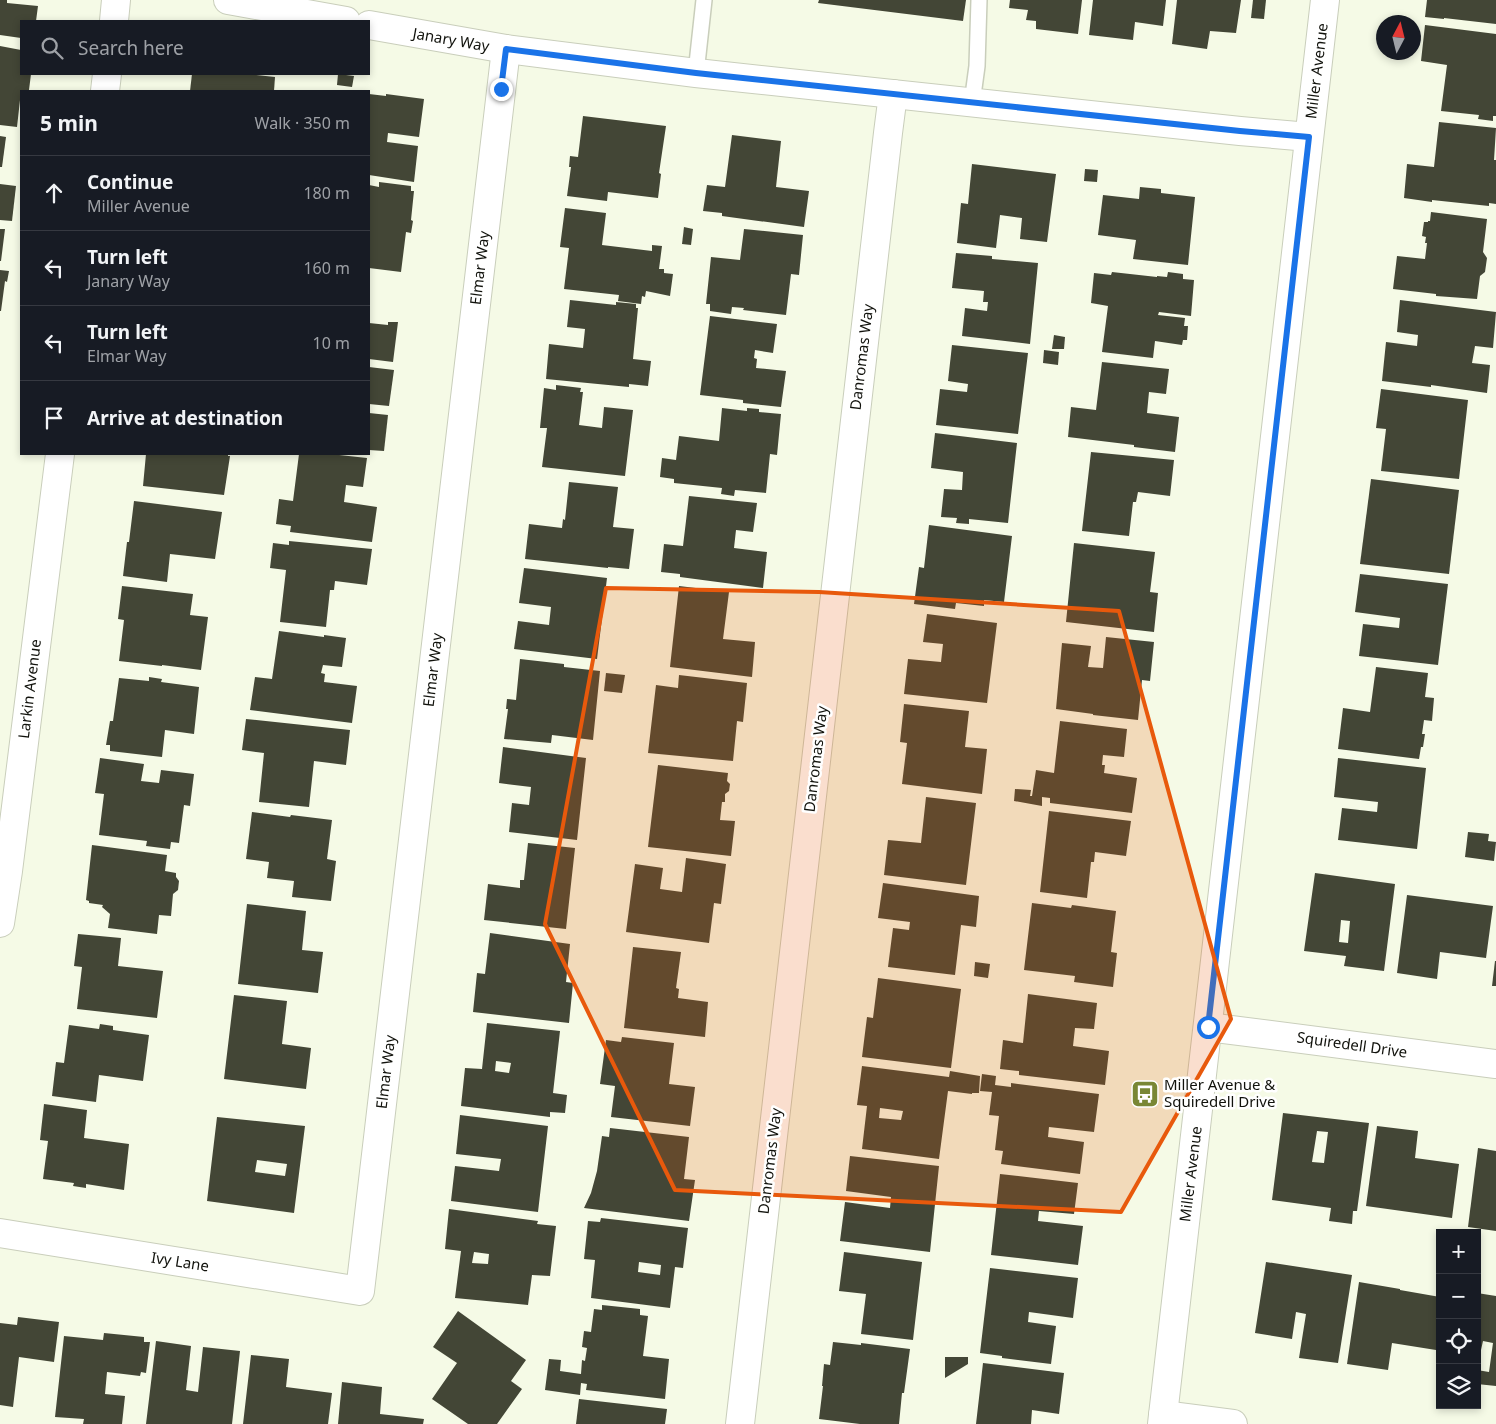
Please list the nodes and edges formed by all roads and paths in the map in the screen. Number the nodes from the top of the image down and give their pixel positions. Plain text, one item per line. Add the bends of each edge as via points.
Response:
1 (116, 0) edge
2 (228, 0) edge
3 (704, 0) edge
4 (979, 0) edge
5 (1325, 0) edge
6 (114, 20) edge
7 (340, 20) edge
8 (370, 25) edge
9 (506, 49) junction
10 (696, 73) junction
11 (107, 75) edge
12 (105, 90) edge
13 (893, 94) junction
14 (972, 103) junction
15 (1309, 137) junction
16 (60, 455) edge
17 (6, 832) edge
18 (0, 923) edge
19 (1208, 1027) junction
20 (1496, 1064) edge
21 (0, 1233) edge
22 (360, 1290) joint
23 (1162, 1419) edge
24 (740, 1424) edge
25 (1233, 1424) edge

1 - 6 street
2 - 7 street
3 - 10 lane
4 - 14 lane
5 - 15 street, Miller Avenue
8 - 9 street, Janary Way
9 - 10 street, Janary Way
9 - 22 street, Elmar Way
10 - 13 street, Janary Way
11 - 12 street
13 - 14 street, Janary Way
13 - 24 street, Danromas Way
14 - 15 street, Janary Way
15 - 19 street, Miller Avenue
16 - 17 street, Larkin Avenue
17 - 18 street, Larkin Avenue
19 - 20 street, Squiredell Drive
19 - 23 street, Miller Avenue
21 - 22 street, Ivy Lane
23 - 25 street

